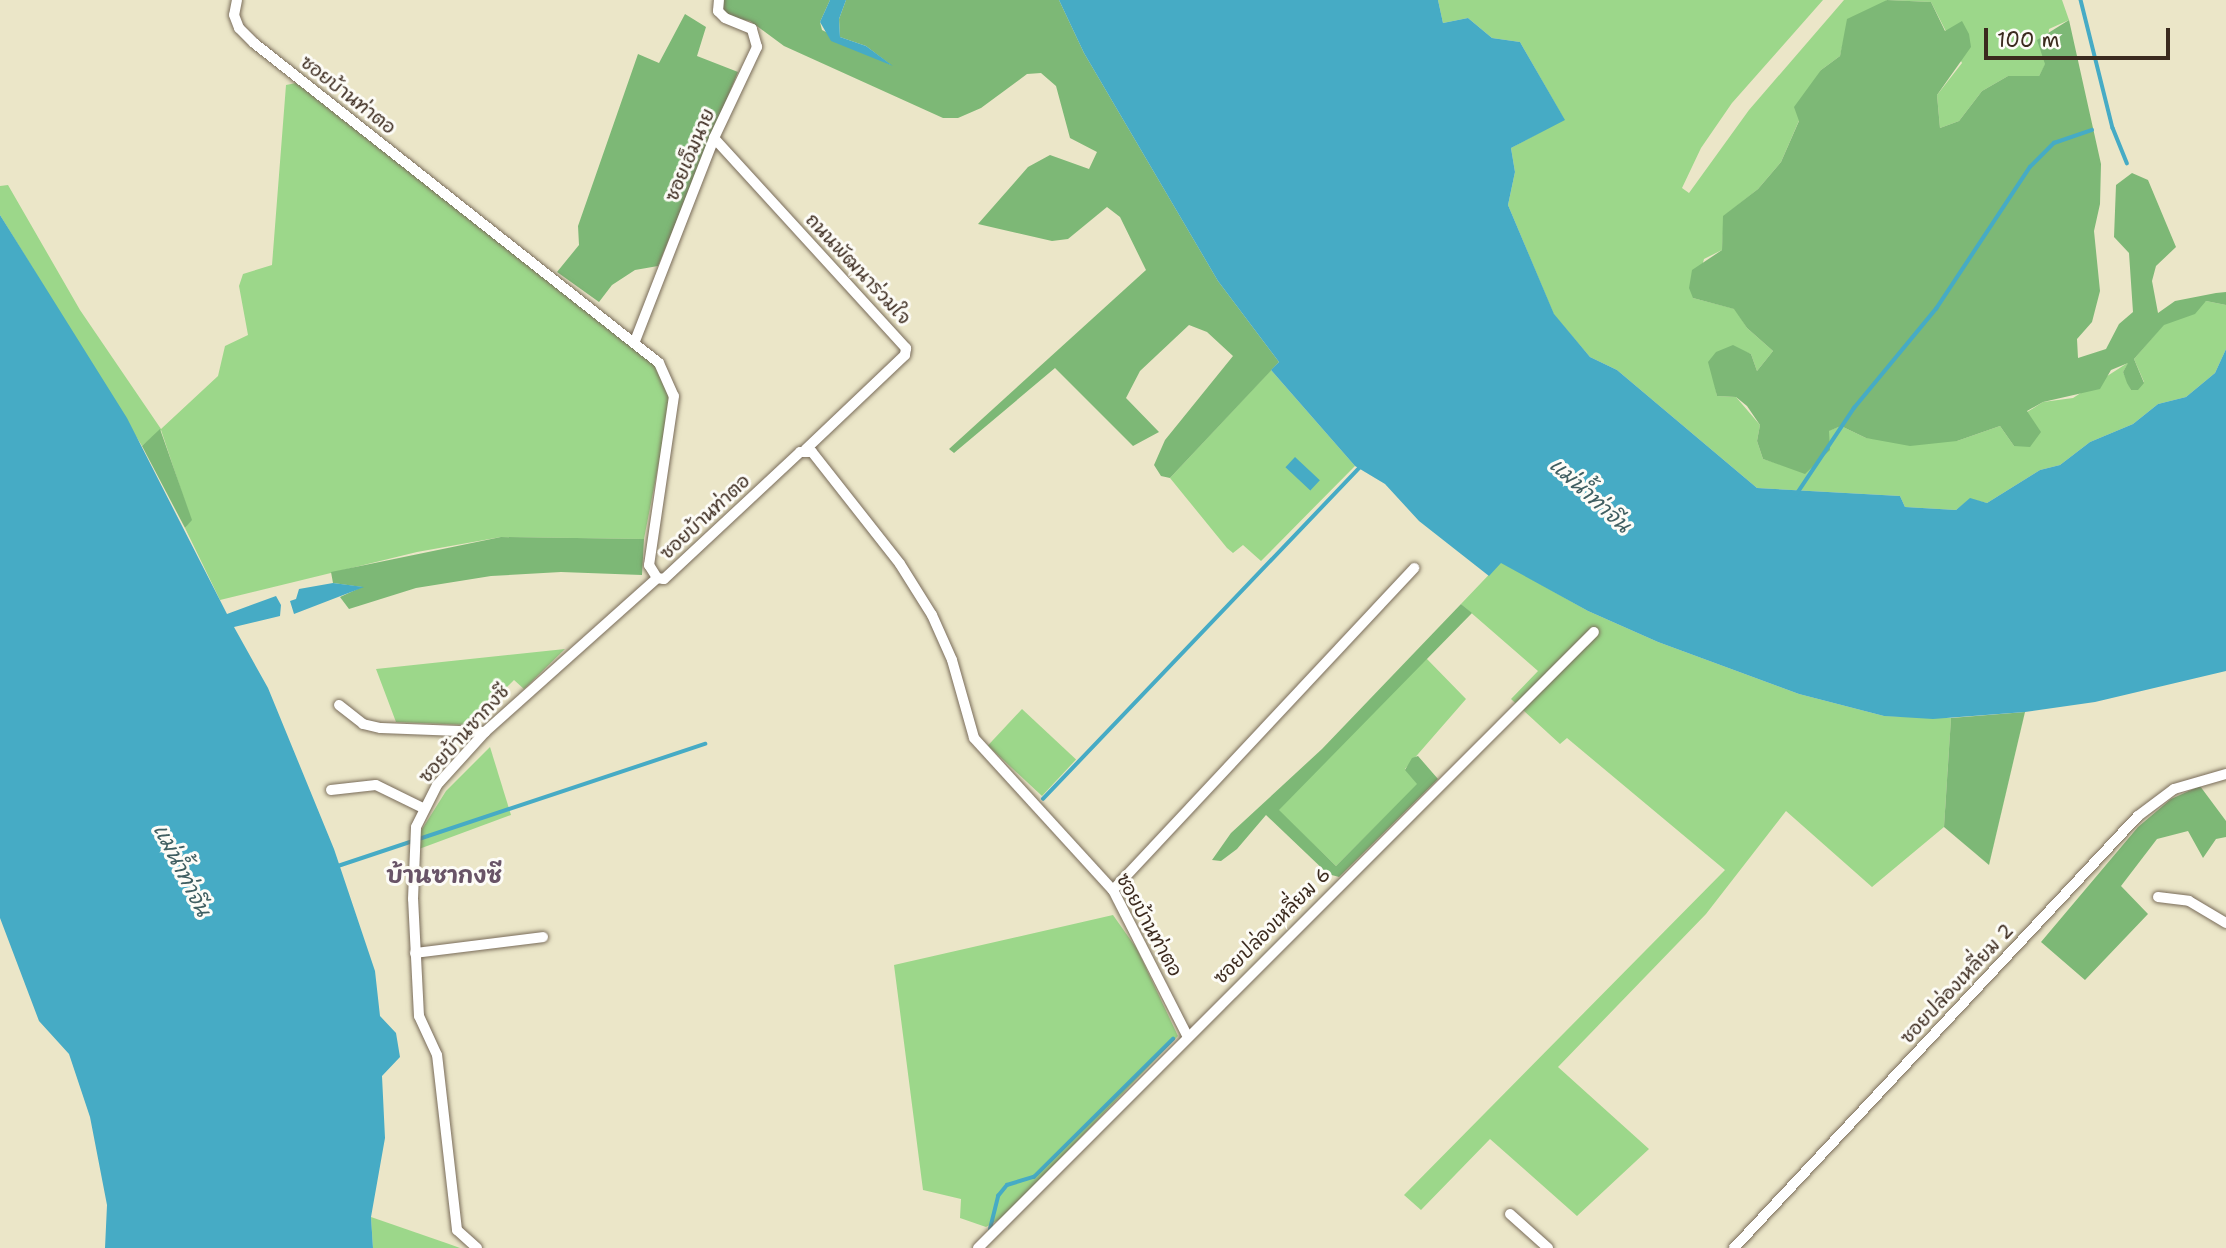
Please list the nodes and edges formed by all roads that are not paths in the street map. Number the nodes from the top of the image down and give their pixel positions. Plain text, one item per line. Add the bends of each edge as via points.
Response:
1 (237, 0) edge
2 (719, 0) edge
3 (714, 138) junction
4 (635, 341) junction
5 (806, 449) junction
6 (1414, 568) dead end
7 (657, 578) junction
8 (1594, 632) dead end
9 (339, 705) dead end
10 (485, 732) junction
11 (2226, 774) edge
12 (331, 790) dead end
13 (423, 808) junction
14 (1112, 890) junction
15 (2158, 897) dead end
16 (2226, 923) edge
17 (543, 937) dead end
18 (415, 953) junction
19 (1187, 1035) junction
20 (1510, 1214) dead end
21 (477, 1248) edge
22 (978, 1248) edge
23 (1548, 1248) edge
24 (1734, 1248) edge

1 - 4 street, ซอยบ้านท่าตอ via 234,15 239,28 254,43
2 - 3 street, ซอยเอ็มนาย via 718,11 752,29 757,47
3 - 4 street, ซอยเอ็มนาย
3 - 5 street, ถนนพัฒนาร่วมใจ via 906,348 905,355
4 - 7 street, ซอยบ้านท่าตอ via 659,363 674,396 649,565
5 - 7 street, ซอยบ้านท่าตอ via 664,579
5 - 14 street, ซอยบ้านท่าตอ via 900,564 932,615 952,660 974,738
6 - 14 street
7 - 10 street, ซอยบ้านซากงซี
8 - 19 street, ซอยปล่องเหลี่ยม 6
9 - 10 street via 363,724 381,729
10 - 13 street, ซอยบ้านซากงซี
11 - 24 street, ซอยปล่องเหลี่ยม 2 via 2174,789 2138,816
12 - 13 street via 376,785
13 - 18 street, ซอยบ้านซากงซี via 414,844
14 - 19 street, ซอยบ้านท่าตอ
15 - 16 street via 2189,901
17 - 18 street
18 - 21 street, ซอยบ้านซากงซี via 419,1016 437,1055 457,1230
19 - 22 street, ซอยปล่องเหลี่ยม 6
20 - 23 street

